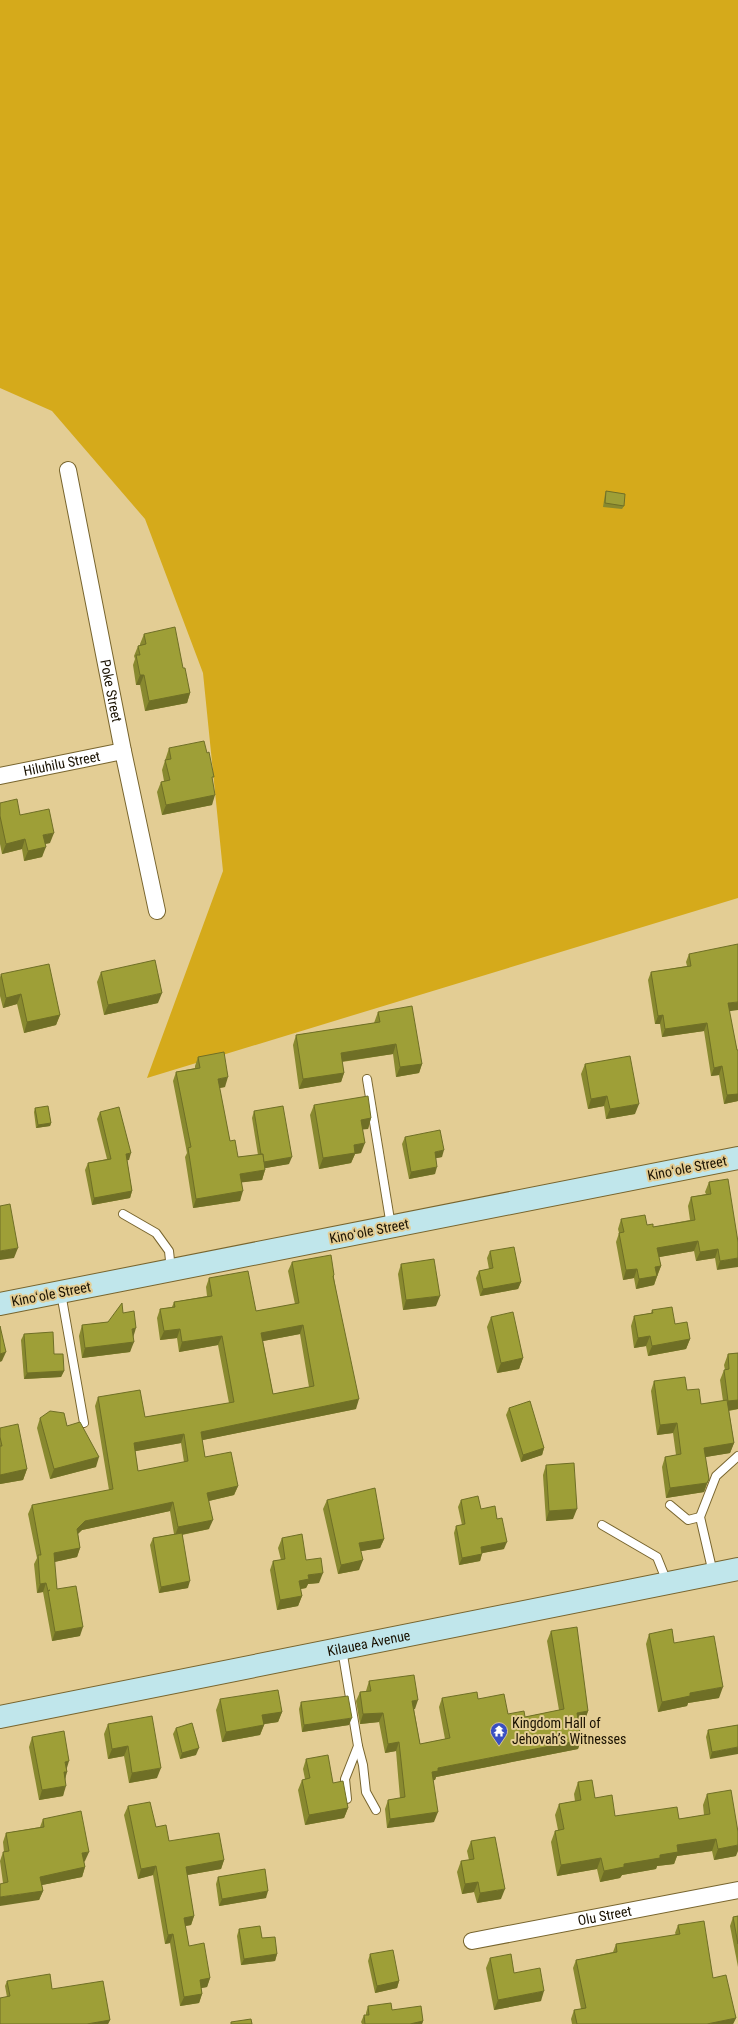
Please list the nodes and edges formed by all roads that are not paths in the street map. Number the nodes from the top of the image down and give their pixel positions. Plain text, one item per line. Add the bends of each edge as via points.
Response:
1 (68, 470) dead end
2 (123, 751) junction
3 (0, 776) edge
4 (157, 910) dead end
5 (367, 1079) dead end
6 (738, 1158) edge
7 (123, 1214) dead end
8 (391, 1226) junction
9 (171, 1270) junction
10 (61, 1292) junction
11 (0, 1304) edge
12 (84, 1423) dead end
13 (738, 1456) edge
14 (670, 1505) dead end
15 (700, 1517) junction
16 (602, 1525) dead end
17 (738, 1569) edge
18 (713, 1574) junction
19 (667, 1583) junction
20 (342, 1648) junction
21 (0, 1717) edge
22 (358, 1746) junction
23 (348, 1799) edge
24 (376, 1810) dead end
25 (738, 1890) edge
26 (472, 1942) dead end

1 - 2 street, Poke Street
2 - 3 street, Hiluhilu Street
2 - 4 street, Poke Street
5 - 8 lane
6 - 8 street, Kinoʻole Street
7 - 9 lane via 156,1233 169,1251
8 - 9 street, Kinoʻole Street
9 - 10 street, Kinoʻole Street
10 - 11 street, Kinoʻole Street
10 - 12 lane
13 - 15 lane via 716,1476
14 - 15 lane via 688,1520
15 - 18 lane
16 - 19 lane via 657,1557
17 - 18 street, Kilauea Avenue
18 - 19 street, Kilauea Avenue
19 - 20 street, Kilauea Avenue
20 - 21 street, Kilauea Avenue
20 - 22 lane
22 - 23 lane via 344,1779
22 - 24 lane via 366,1792
25 - 26 street, Olu Street

